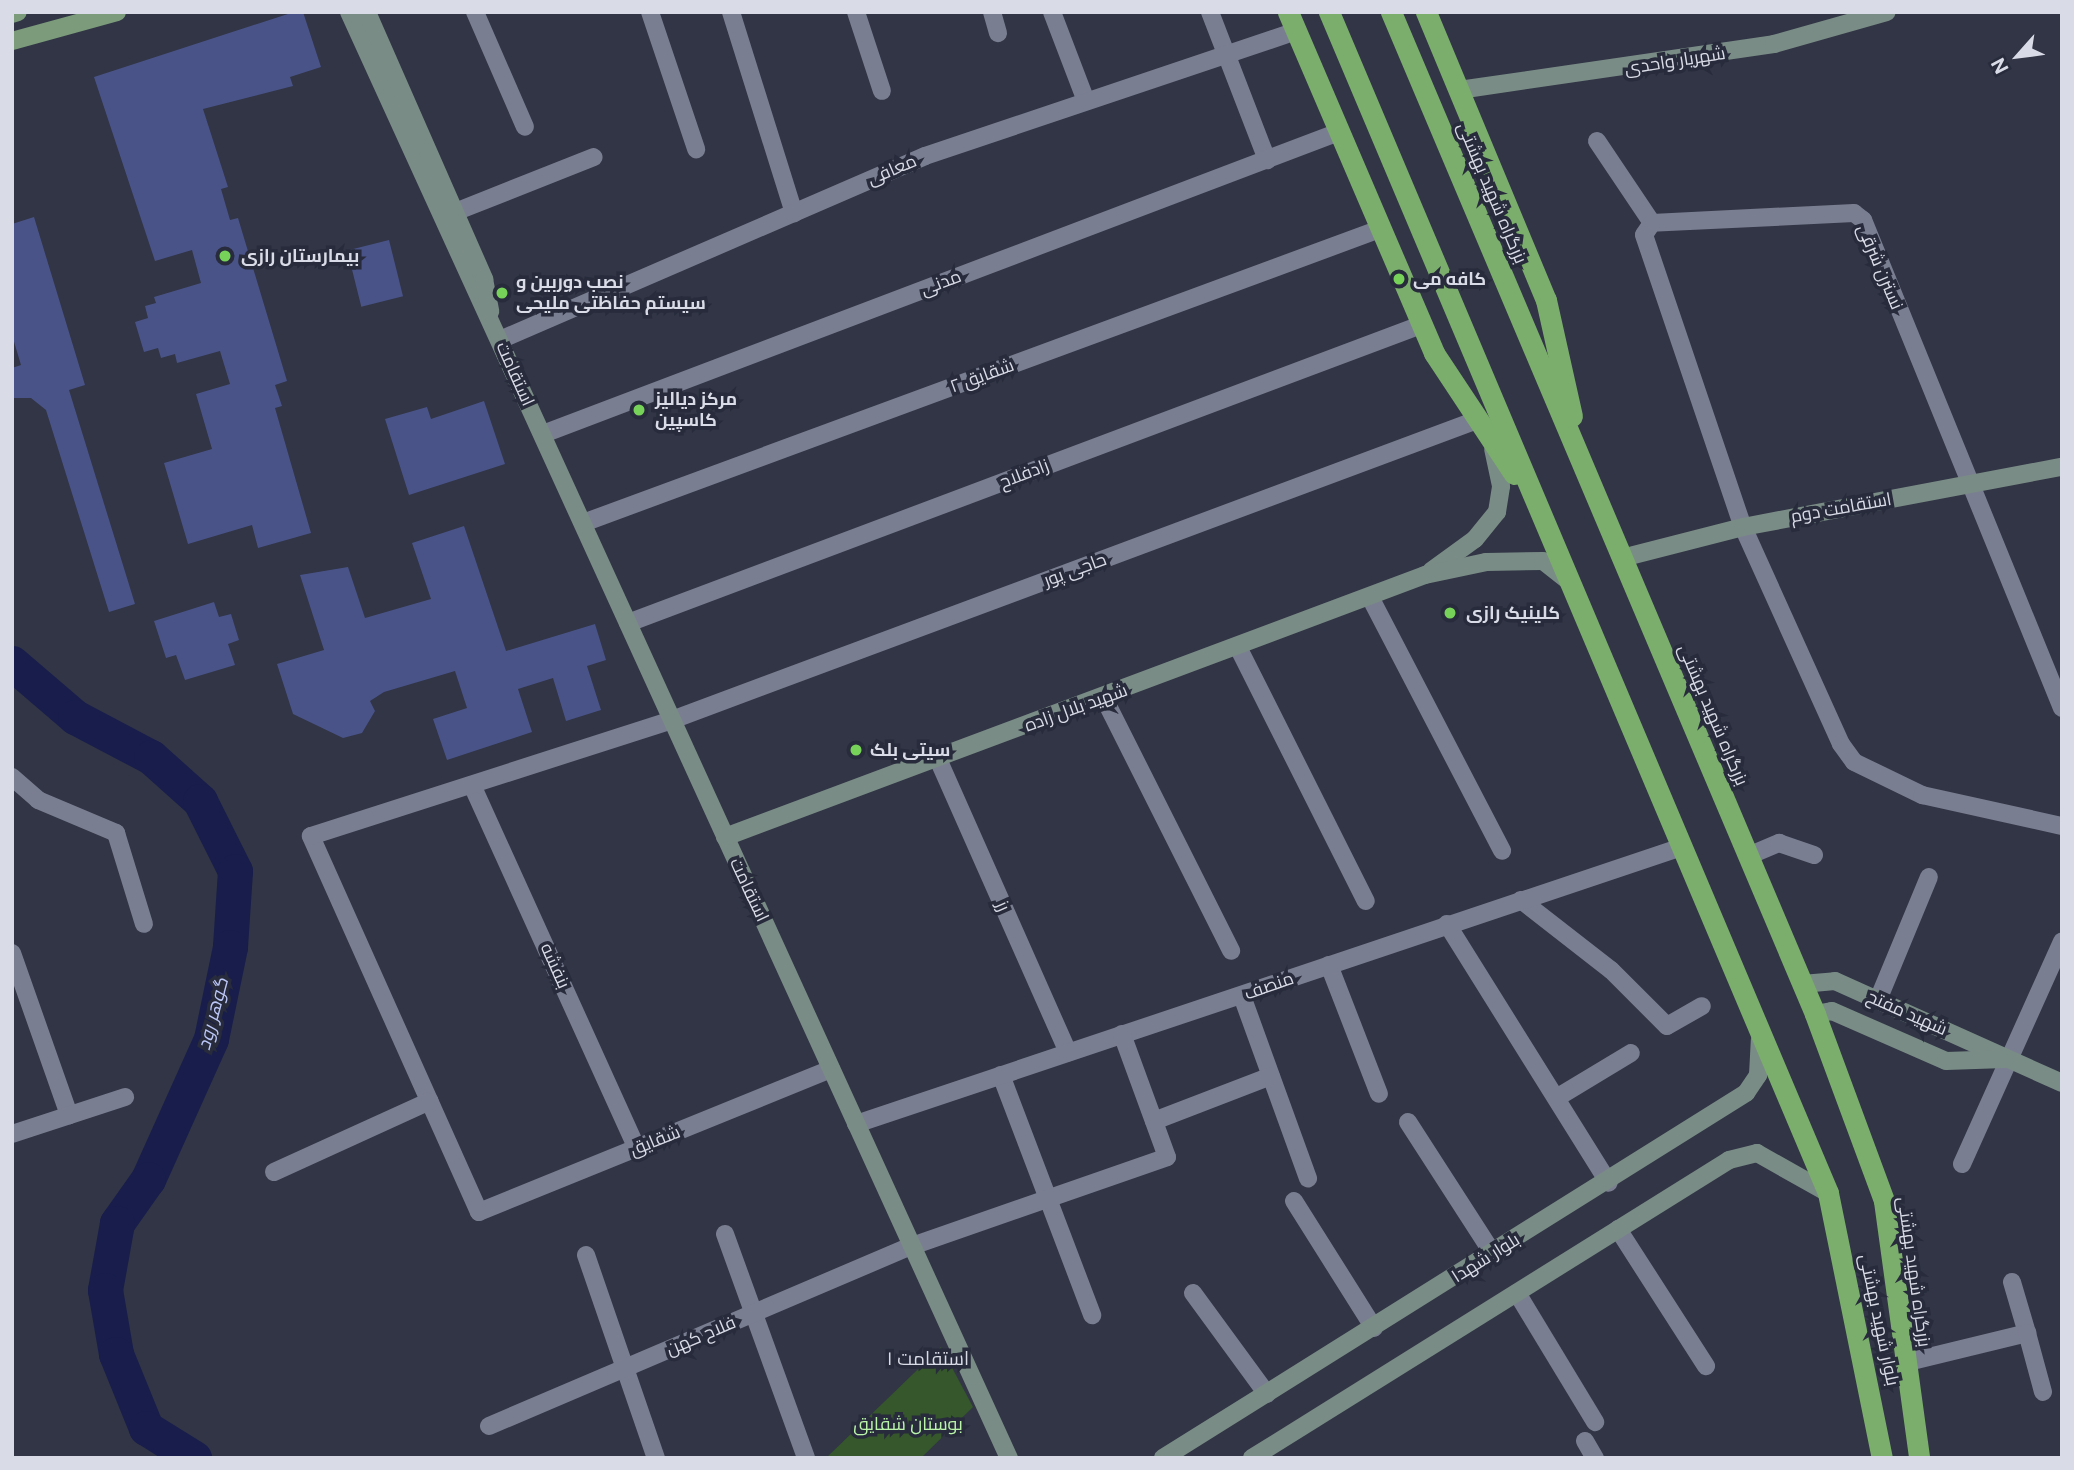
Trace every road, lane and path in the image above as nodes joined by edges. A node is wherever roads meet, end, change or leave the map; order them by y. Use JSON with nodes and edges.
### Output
{"nodes":[{"id":1,"x":18,"y":12,"type":"edge"},
{"id":2,"x":117,"y":12,"type":"edge"},
{"id":3,"x":349,"y":12,"type":"edge"},
{"id":4,"x":367,"y":12,"type":"edge"},
{"id":5,"x":475,"y":12,"type":"edge"},
{"id":6,"x":649,"y":12,"type":"edge"},
{"id":7,"x":731,"y":12,"type":"edge"},
{"id":8,"x":856,"y":12,"type":"edge"},
{"id":9,"x":992,"y":12,"type":"edge"},
{"id":10,"x":1052,"y":12,"type":"edge"},
{"id":11,"x":1210,"y":12,"type":"edge"},
{"id":12,"x":1329,"y":12,"type":"edge"},
{"id":13,"x":1391,"y":12,"type":"edge"},
{"id":14,"x":1426,"y":12,"type":"edge"},
{"id":15,"x":1887,"y":12,"type":"edge"},
{"id":16,"x":12,"y":14,"type":"edge"},
{"id":17,"x":1292,"y":22,"type":"edge"},
{"id":18,"x":998,"y":33,"type":"dead end"},
{"id":19,"x":12,"y":41,"type":"edge"},
{"id":20,"x":1226,"y":54,"type":"junction"},
{"id":21,"x":1458,"y":90,"type":"junction"},
{"id":22,"x":882,"y":91,"type":"dead end"},
{"id":23,"x":1086,"y":102,"type":"junction"},
{"id":24,"x":525,"y":127,"type":"dead end"},
{"id":25,"x":1339,"y":132,"type":"junction"},
{"id":26,"x":1597,"y":141,"type":"dead end"},
{"id":27,"x":696,"y":149,"type":"dead end"},
{"id":28,"x":594,"y":157,"type":"dead end"},
{"id":29,"x":1267,"y":160,"type":"junction"},
{"id":30,"x":455,"y":212,"type":"junction"},
{"id":31,"x":794,"y":213,"type":"junction"},
{"id":32,"x":1381,"y":229,"type":"junction"},
{"id":33,"x":1648,"y":229,"type":"junction"},
{"id":34,"x":492,"y":322,"type":"junction"},
{"id":35,"x":1421,"y":325,"type":"junction"},
{"id":36,"x":500,"y":340,"type":"junction"},
{"id":37,"x":1477,"y":420,"type":"junction"},
{"id":38,"x":543,"y":434,"type":"junction"},
{"id":39,"x":1579,"y":456,"type":"junction"},
{"id":40,"x":2062,"y":467,"type":"edge"},
{"id":41,"x":1968,"y":485,"type":"junction"},
{"id":42,"x":1540,"y":512,"type":"junction"},
{"id":43,"x":583,"y":523,"type":"junction"},
{"id":44,"x":1743,"y":527,"type":"junction"},
{"id":45,"x":1622,"y":558,"type":"junction"},
{"id":46,"x":1425,"y":575,"type":"junction"},
{"id":47,"x":1572,"y":587,"type":"junction"},
{"id":48,"x":1370,"y":597,"type":"junction"},
{"id":49,"x":628,"y":622,"type":"junction"},
{"id":50,"x":1239,"y":649,"type":"junction"},
{"id":51,"x":1104,"y":698,"type":"junction"},
{"id":52,"x":2062,"y":708,"type":"edge"},
{"id":53,"x":672,"y":720,"type":"junction"},
{"id":54,"x":938,"y":759,"type":"junction"},
{"id":55,"x":12,"y":777,"type":"edge"},
{"id":56,"x":472,"y":785,"type":"junction"},
{"id":57,"x":2062,"y":826,"type":"edge"},
{"id":58,"x":725,"y":837,"type":"junction"},
{"id":59,"x":1682,"y":847,"type":"junction"},
{"id":60,"x":1502,"y":851,"type":"dead end"},
{"id":61,"x":1814,"y":855,"type":"dead end"},
{"id":62,"x":1748,"y":856,"type":"junction"},
{"id":63,"x":1929,"y":877,"type":"dead end"},
{"id":64,"x":1521,"y":900,"type":"junction"},
{"id":65,"x":1366,"y":901,"type":"dead end"},
{"id":66,"x":144,"y":924,"type":"dead end"},
{"id":67,"x":1447,"y":924,"type":"junction"},
{"id":68,"x":2062,"y":941,"type":"edge"},
{"id":69,"x":1231,"y":951,"type":"dead end"},
{"id":70,"x":12,"y":953,"type":"edge"},
{"id":71,"x":1329,"y":965,"type":"junction"},
{"id":72,"x":1802,"y":984,"type":"junction"},
{"id":73,"x":1242,"y":996,"type":"junction"},
{"id":74,"x":1878,"y":1000,"type":"junction"},
{"id":75,"x":1702,"y":1006,"type":"dead end"},
{"id":76,"x":1815,"y":1014,"type":"junction"},
{"id":77,"x":1757,"y":1026,"type":"junction"},
{"id":78,"x":1122,"y":1034,"type":"junction"},
{"id":79,"x":1068,"y":1052,"type":"junction"},
{"id":80,"x":1631,"y":1053,"type":"dead end"},
{"id":81,"x":2009,"y":1059,"type":"junction"},
{"id":82,"x":831,"y":1069,"type":"junction"},
{"id":83,"x":1001,"y":1075,"type":"junction"},
{"id":84,"x":1271,"y":1076,"type":"junction"},
{"id":85,"x":2062,"y":1083,"type":"edge"},
{"id":86,"x":1379,"y":1094,"type":"dead end"},
{"id":87,"x":125,"y":1097,"type":"dead end"},
{"id":88,"x":1558,"y":1097,"type":"junction"},
{"id":89,"x":430,"y":1101,"type":"junction"},
{"id":90,"x":69,"y":1115,"type":"junction"},
{"id":91,"x":1154,"y":1121,"type":"junction"},
{"id":92,"x":1408,"y":1122,"type":"dead end"},
{"id":93,"x":856,"y":1124,"type":"junction"},
{"id":94,"x":12,"y":1133,"type":"edge"},
{"id":95,"x":637,"y":1148,"type":"junction"},
{"id":96,"x":1962,"y":1164,"type":"dead end"},
{"id":97,"x":274,"y":1172,"type":"dead end"},
{"id":98,"x":1307,"y":1178,"type":"dead end"},
{"id":99,"x":1609,"y":1182,"type":"junction"},
{"id":100,"x":1828,"y":1193,"type":"junction"},
{"id":101,"x":1047,"y":1199,"type":"junction"},
{"id":102,"x":1294,"y":1201,"type":"dead end"},
{"id":103,"x":1618,"y":1229,"type":"junction"},
{"id":104,"x":725,"y":1234,"type":"dead end"},
{"id":105,"x":912,"y":1246,"type":"junction"},
{"id":106,"x":1493,"y":1254,"type":"junction"},
{"id":107,"x":586,"y":1255,"type":"dead end"},
{"id":108,"x":2012,"y":1282,"type":"dead end"},
{"id":109,"x":1193,"y":1293,"type":"dead end"},
{"id":110,"x":1517,"y":1293,"type":"junction"},
{"id":111,"x":755,"y":1313,"type":"junction"},
{"id":112,"x":1092,"y":1315,"type":"dead end"},
{"id":113,"x":1374,"y":1328,"type":"junction"},
{"id":114,"x":2027,"y":1333,"type":"junction"},
{"id":115,"x":1904,"y":1363,"type":"junction"},
{"id":116,"x":1706,"y":1366,"type":"dead end"},
{"id":117,"x":623,"y":1370,"type":"junction"},
{"id":118,"x":2043,"y":1392,"type":"dead end"},
{"id":119,"x":1267,"y":1394,"type":"junction"},
{"id":120,"x":1595,"y":1422,"type":"dead end"},
{"id":121,"x":489,"y":1426,"type":"dead end"},
{"id":122,"x":1585,"y":1441,"type":"dead end"},
{"id":123,"x":656,"y":1458,"type":"edge"},
{"id":124,"x":806,"y":1458,"type":"edge"},
{"id":125,"x":1009,"y":1458,"type":"edge"},
{"id":126,"x":1163,"y":1458,"type":"edge"},
{"id":127,"x":1252,"y":1458,"type":"edge"},
{"id":128,"x":1595,"y":1458,"type":"edge"},
{"id":129,"x":1882,"y":1458,"type":"edge"},
{"id":130,"x":1919,"y":1458,"type":"edge"}],
"edges":[{"from":1,"to":16,"type":"main road"},
{"from":2,"to":19,"type":"main road"},
{"from":3,"to":34,"type":"main road","name":"استقامت"},
{"from":4,"to":30,"type":"main road","name":"استقامت"},
{"from":5,"to":24,"type":"street"},
{"from":6,"to":27,"type":"street"},
{"from":7,"to":31,"type":"street"},
{"from":8,"to":22,"type":"street"},
{"from":9,"to":18,"type":"street"},
{"from":10,"to":23,"type":"street"},
{"from":11,"to":20,"type":"street"},
{"from":12,"to":42,"type":"highway"},
{"from":13,"to":39,"type":"highway","name":"بزرگراه شهید بهشتی"},
{"from":14,"to":21,"type":"highway"},
{"from":15,"to":21,"type":"main road","name":"شهریار واحدی"},
{"from":17,"to":20,"type":"street","name":"معافی"},
{"from":17,"to":25,"type":"highway"},
{"from":20,"to":23,"type":"street","name":"معافی"},
{"from":20,"to":29,"type":"street"},
{"from":21,"to":39,"type":"highway"},
{"from":23,"to":31,"type":"street","name":"معافی"},
{"from":25,"to":29,"type":"street","name":"مدنی"},
{"from":25,"to":32,"type":"highway"},
{"from":26,"to":33,"type":"street"},
{"from":28,"to":30,"type":"street"},
{"from":29,"to":38,"type":"street","name":"مدنی"},
{"from":30,"to":34,"type":"main road","name":"استقامت"},
{"from":31,"to":36,"type":"street","name":"معافی"},
{"from":32,"to":35,"type":"highway"},
{"from":32,"to":43,"type":"street","name":"شقایق ۲"},
{"from":33,"to":41,"type":"street","name":"نسترن شرقی"},
{"from":33,"to":44,"type":"street"},
{"from":34,"to":36,"type":"main road","name":"استقامت"},
{"from":35,"to":37,"type":"highway"},
{"from":35,"to":49,"type":"street","name":"زادفلاح"},
{"from":36,"to":38,"type":"main road","name":"استقامت"},
{"from":37,"to":42,"type":"highway"},
{"from":37,"to":46,"type":"main road","name":"شهید بلال زاده"},
{"from":37,"to":53,"type":"street","name":"حاجی پور"},
{"from":38,"to":43,"type":"main road","name":"استقامت"},
{"from":39,"to":45,"type":"highway","name":"بزرگراه شهید بهشتی"},
{"from":40,"to":41,"type":"main road","name":"استقامت دوم"},
{"from":41,"to":44,"type":"main road","name":"استقامت دوم"},
{"from":41,"to":52,"type":"street"},
{"from":42,"to":47,"type":"highway"},
{"from":43,"to":49,"type":"main road","name":"استقامت"},
{"from":44,"to":45,"type":"main road","name":"استقامت دوم"},
{"from":44,"to":57,"type":"street"},
{"from":45,"to":62,"type":"highway","name":"بزرگراه شهید بهشتی"},
{"from":46,"to":47,"type":"main road","name":"شهید بلال زاده"},
{"from":46,"to":48,"type":"main road","name":"شهید بلال زاده"},
{"from":47,"to":59,"type":"highway"},
{"from":48,"to":50,"type":"main road","name":"شهید بلال زاده"},
{"from":48,"to":60,"type":"street"},
{"from":49,"to":53,"type":"main road","name":"استقامت"},
{"from":50,"to":51,"type":"main road","name":"شهید بلال زاده"},
{"from":50,"to":65,"type":"street"},
{"from":51,"to":54,"type":"main road","name":"شهید بلال زاده"},
{"from":51,"to":69,"type":"street"},
{"from":53,"to":56,"type":"street"},
{"from":53,"to":58,"type":"main road","name":"استقامت"},
{"from":54,"to":58,"type":"main road","name":"شهید بلال زاده"},
{"from":54,"to":79,"type":"street","name":"رز"},
{"from":55,"to":66,"type":"street"},
{"from":56,"to":89,"type":"street"},
{"from":56,"to":95,"type":"street","name":"بنفشه"},
{"from":58,"to":82,"type":"main road","name":"استقامت"},
{"from":59,"to":64,"type":"street","name":"منصف"},
{"from":59,"to":77,"type":"highway"},
{"from":61,"to":62,"type":"street"},
{"from":62,"to":72,"type":"highway","name":"بزرگراه شهید بهشتی"},
{"from":63,"to":74,"type":"street"},
{"from":64,"to":67,"type":"street","name":"منصف"},
{"from":64,"to":75,"type":"street"},
{"from":67,"to":71,"type":"street","name":"منصف"},
{"from":67,"to":88,"type":"street"},
{"from":68,"to":81,"type":"street"},
{"from":70,"to":90,"type":"street"},
{"from":71,"to":73,"type":"street","name":"منصف"},
{"from":71,"to":86,"type":"street"},
{"from":72,"to":74,"type":"main road","name":"شهید مفتح"},
{"from":72,"to":76,"type":"highway","name":"بزرگراه شهید بهشتی"},
{"from":73,"to":78,"type":"street","name":"منصف"},
{"from":73,"to":84,"type":"street"},
{"from":74,"to":81,"type":"main road","name":"شهید مفتح"},
{"from":76,"to":81,"type":"main road","name":"شهید مفتح"},
{"from":76,"to":115,"type":"highway","name":"بزرگراه شهید بهشتی"},
{"from":77,"to":99,"type":"main road","name":"بلوار شهدا"},
{"from":77,"to":100,"type":"highway"},
{"from":78,"to":79,"type":"street","name":"منصف"},
{"from":78,"to":91,"type":"street"},
{"from":79,"to":83,"type":"street","name":"منصف"},
{"from":80,"to":88,"type":"street"},
{"from":81,"to":85,"type":"main road","name":"شهید مفتح"},
{"from":81,"to":96,"type":"street"},
{"from":82,"to":93,"type":"main road","name":"استقامت"},
{"from":82,"to":95,"type":"street","name":"شقایق"},
{"from":83,"to":93,"type":"street","name":"منصف"},
{"from":83,"to":101,"type":"street"},
{"from":84,"to":91,"type":"street"},
{"from":84,"to":98,"type":"street"},
{"from":87,"to":90,"type":"street"},
{"from":88,"to":99,"type":"street"},
{"from":89,"to":95,"type":"street","name":"شقایق"},
{"from":89,"to":97,"type":"street"},
{"from":90,"to":94,"type":"street"},
{"from":91,"to":101,"type":"street","name":"فلاح کهن"},
{"from":92,"to":106,"type":"street"},
{"from":93,"to":105,"type":"main road","name":"استقامت"},
{"from":99,"to":106,"type":"main road","name":"بلوار شهدا"},
{"from":100,"to":103,"type":"main road"},
{"from":100,"to":129,"type":"highway","name":"بلوار شهید بهشتی"},
{"from":101,"to":105,"type":"street","name":"فلاح کهن"},
{"from":101,"to":112,"type":"street"},
{"from":102,"to":113,"type":"street"},
{"from":103,"to":110,"type":"main road"},
{"from":103,"to":116,"type":"street"},
{"from":104,"to":111,"type":"street"},
{"from":105,"to":111,"type":"street","name":"فلاح کهن"},
{"from":105,"to":125,"type":"main road","name":"استقامت"},
{"from":106,"to":113,"type":"main road","name":"بلوار شهدا"},
{"from":107,"to":117,"type":"street"},
{"from":108,"to":114,"type":"street"},
{"from":109,"to":119,"type":"street"},
{"from":110,"to":120,"type":"street"},
{"from":110,"to":127,"type":"main road"},
{"from":111,"to":117,"type":"street","name":"فلاح کهن"},
{"from":111,"to":124,"type":"street"},
{"from":113,"to":119,"type":"main road","name":"بلوار شهدا"},
{"from":114,"to":115,"type":"street"},
{"from":114,"to":118,"type":"street"},
{"from":115,"to":130,"type":"highway","name":"بزرگراه شهید بهشتی"},
{"from":117,"to":121,"type":"street","name":"فلاح کهن"},
{"from":117,"to":123,"type":"street"},
{"from":119,"to":126,"type":"main road","name":"بلوار شهدا"},
{"from":122,"to":128,"type":"street"}]}
